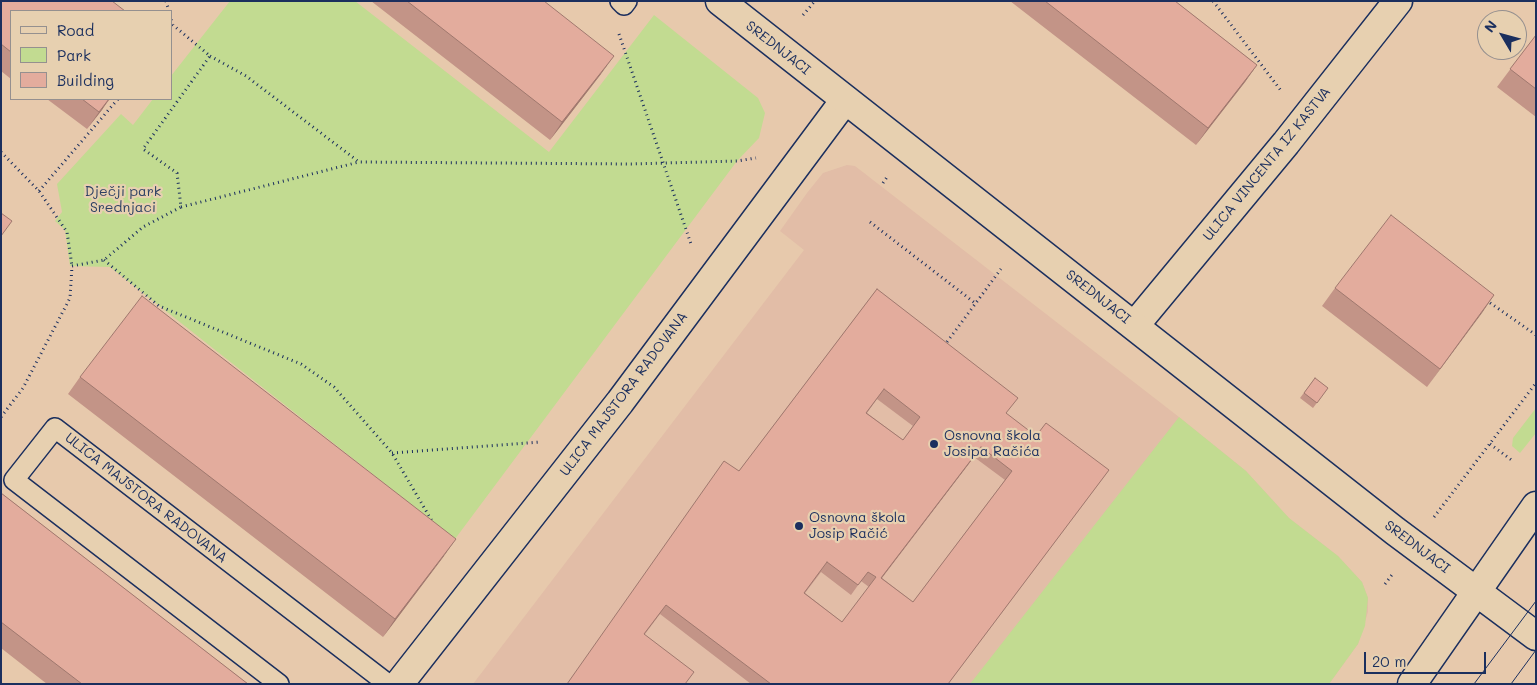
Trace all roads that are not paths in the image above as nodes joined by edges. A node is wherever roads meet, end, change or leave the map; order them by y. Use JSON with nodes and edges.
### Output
{"nodes":[{"id":1,"x":720,"y":1,"type":"edge"},
{"id":2,"x":1398,"y":1,"type":"edge"},
{"id":3,"x":845,"y":100,"type":"junction"},
{"id":4,"x":1135,"y":325,"type":"junction"},
{"id":5,"x":1536,"y":506,"type":"edge"},
{"id":6,"x":1476,"y":592,"type":"junction"},
{"id":7,"x":1536,"y":636,"type":"edge"},
{"id":8,"x":279,"y":684,"type":"edge"},
{"id":9,"x":388,"y":684,"type":"edge"},
{"id":10,"x":399,"y":684,"type":"edge"},
{"id":11,"x":1412,"y":684,"type":"edge"}],
"edges":[{"from":1,"to":3,"type":"street","name":"SREDNJACI"},
{"from":2,"to":4,"type":"street","name":"ULICA VINCENTA IZ KASTVA"},
{"from":3,"to":4,"type":"street","name":"SREDNJACI"},
{"from":3,"to":10,"type":"street","name":"ULICA MAJSTORA RADOVANA"},
{"from":4,"to":6,"type":"street","name":"SREDNJACI"},
{"from":5,"to":6,"type":"street"},
{"from":6,"to":7,"type":"street","name":"SREDNJACI"},
{"from":6,"to":11,"type":"street"},
{"from":8,"to":9,"type":"lane","name":"ULICA MAJSTORA RADOVANA"}]}
